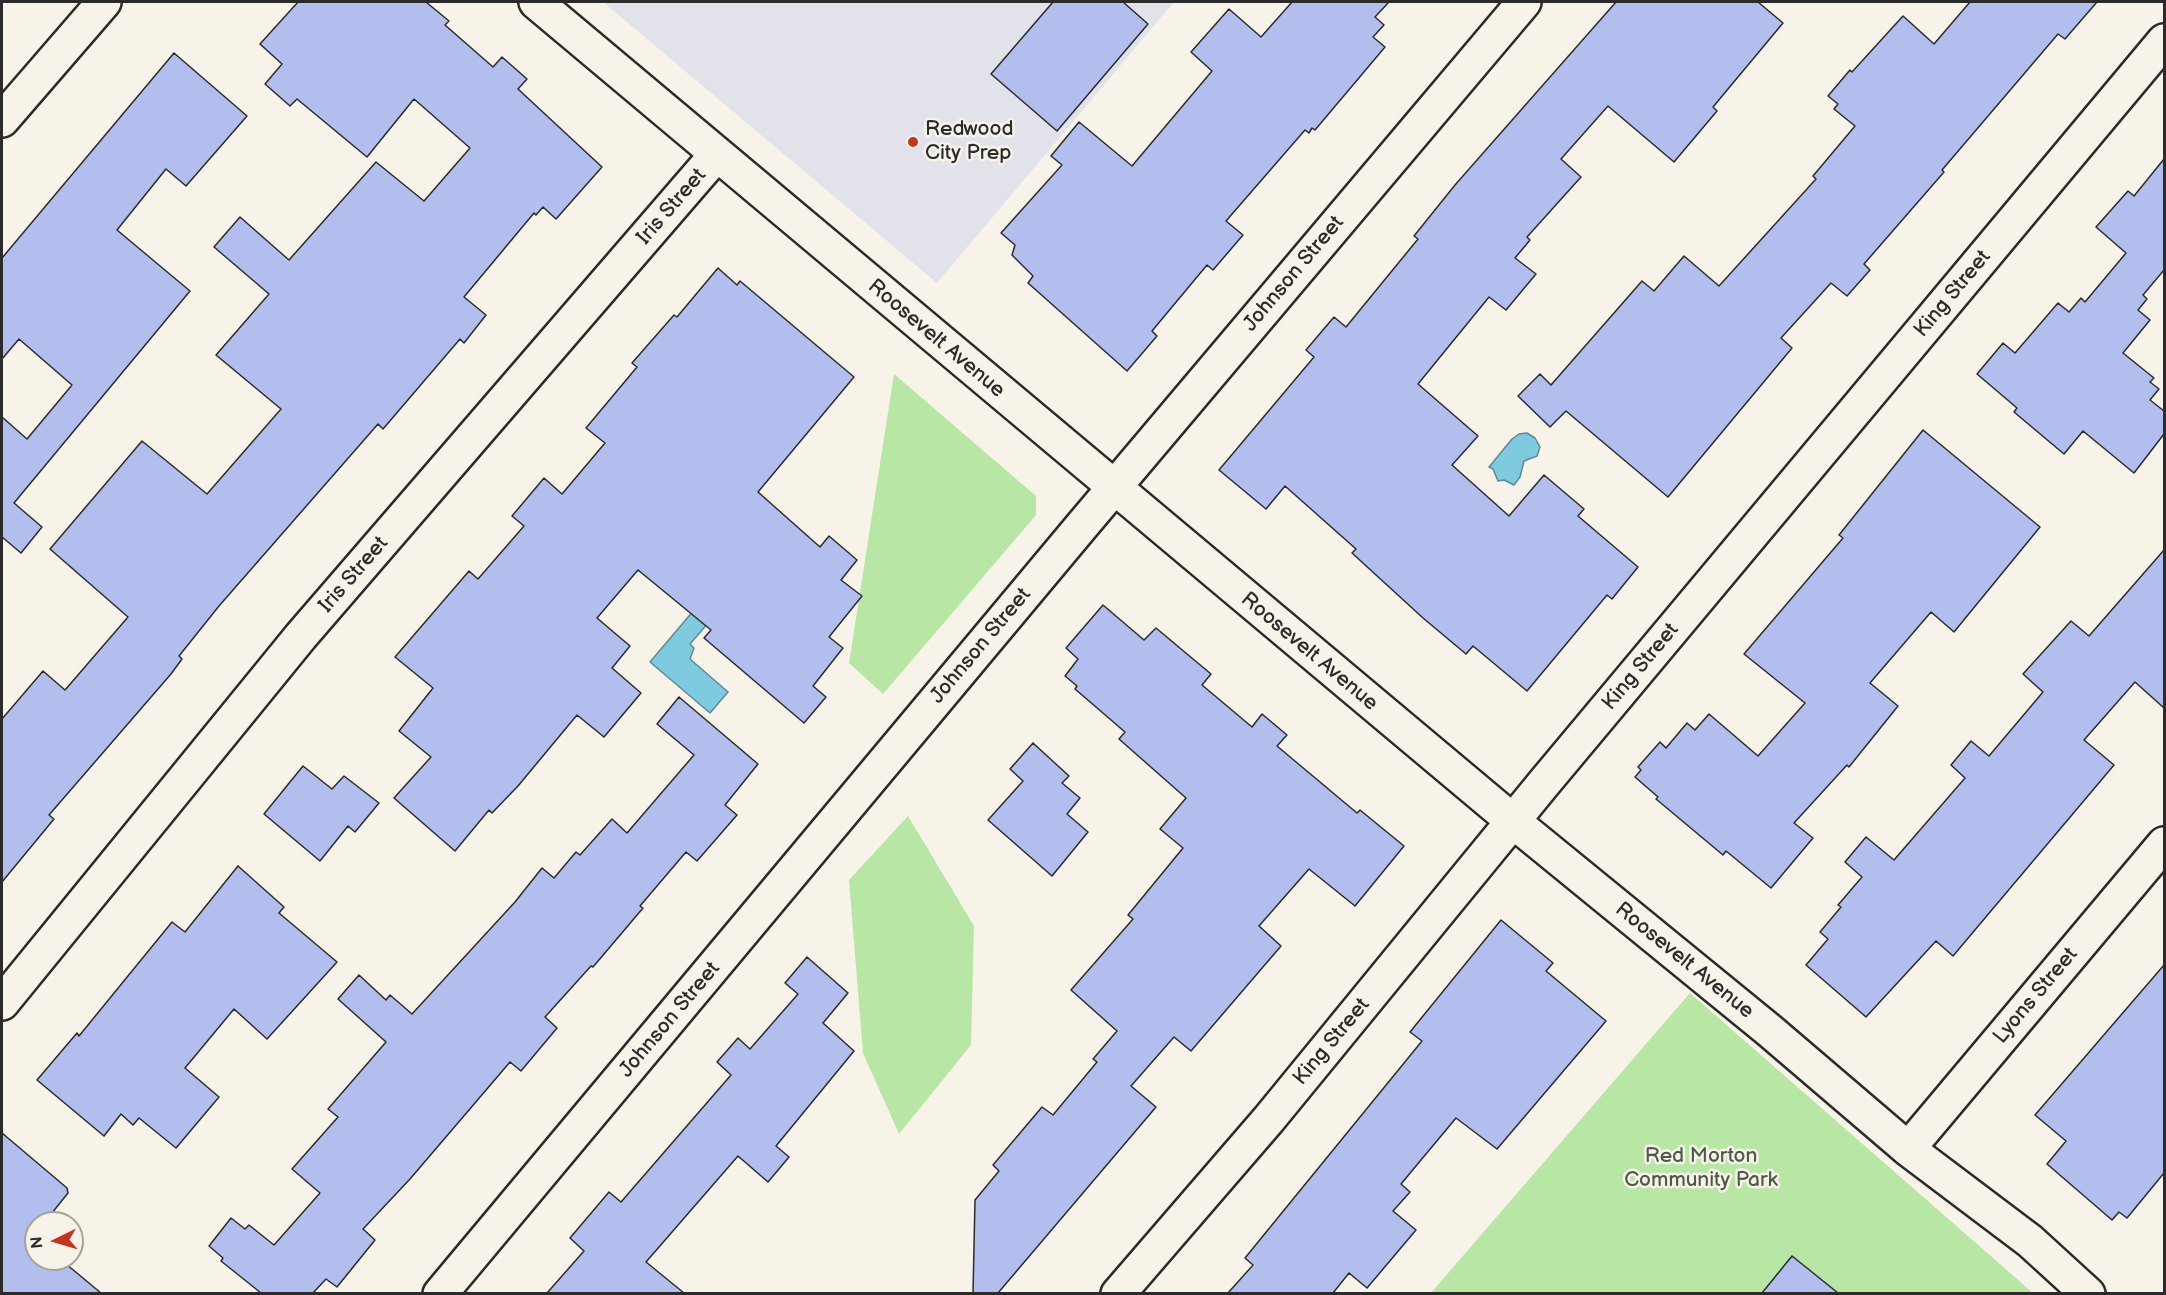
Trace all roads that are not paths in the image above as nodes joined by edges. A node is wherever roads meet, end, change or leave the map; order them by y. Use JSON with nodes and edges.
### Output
{"nodes":[{"id":1,"x":104,"y":2,"type":"edge"},
{"id":2,"x":536,"y":2,"type":"edge"},
{"id":3,"x":1524,"y":2,"type":"edge"},
{"id":4,"x":2164,"y":41,"type":"edge"},
{"id":5,"x":2,"y":120,"type":"edge"},
{"id":6,"x":717,"y":154,"type":"junction"},
{"id":7,"x":1114,"y":489,"type":"junction"},
{"id":8,"x":1514,"y":822,"type":"junction"},
{"id":9,"x":2164,"y":844,"type":"edge"},
{"id":10,"x":2,"y":1003,"type":"edge"},
{"id":11,"x":1908,"y":1149,"type":"junction"},
{"id":12,"x":440,"y":1293,"type":"edge"},
{"id":13,"x":1118,"y":1293,"type":"edge"},
{"id":14,"x":2088,"y":1293,"type":"edge"}],
"edges":[{"from":1,"to":5,"type":"street"},
{"from":2,"to":6,"type":"street","name":"Roosevelt Avenue"},
{"from":3,"to":7,"type":"street","name":"Johnson Street"},
{"from":4,"to":8,"type":"street","name":"King Street"},
{"from":6,"to":7,"type":"street","name":"Roosevelt Avenue"},
{"from":6,"to":10,"type":"street","name":"Iris Street"},
{"from":7,"to":8,"type":"street","name":"Roosevelt Avenue"},
{"from":7,"to":12,"type":"street","name":"Johnson Street"},
{"from":8,"to":11,"type":"street","name":"Roosevelt Avenue"},
{"from":8,"to":13,"type":"street","name":"King Street"},
{"from":9,"to":11,"type":"street","name":"Lyons Street"},
{"from":11,"to":14,"type":"street","name":"Roosevelt Avenue"}]}
